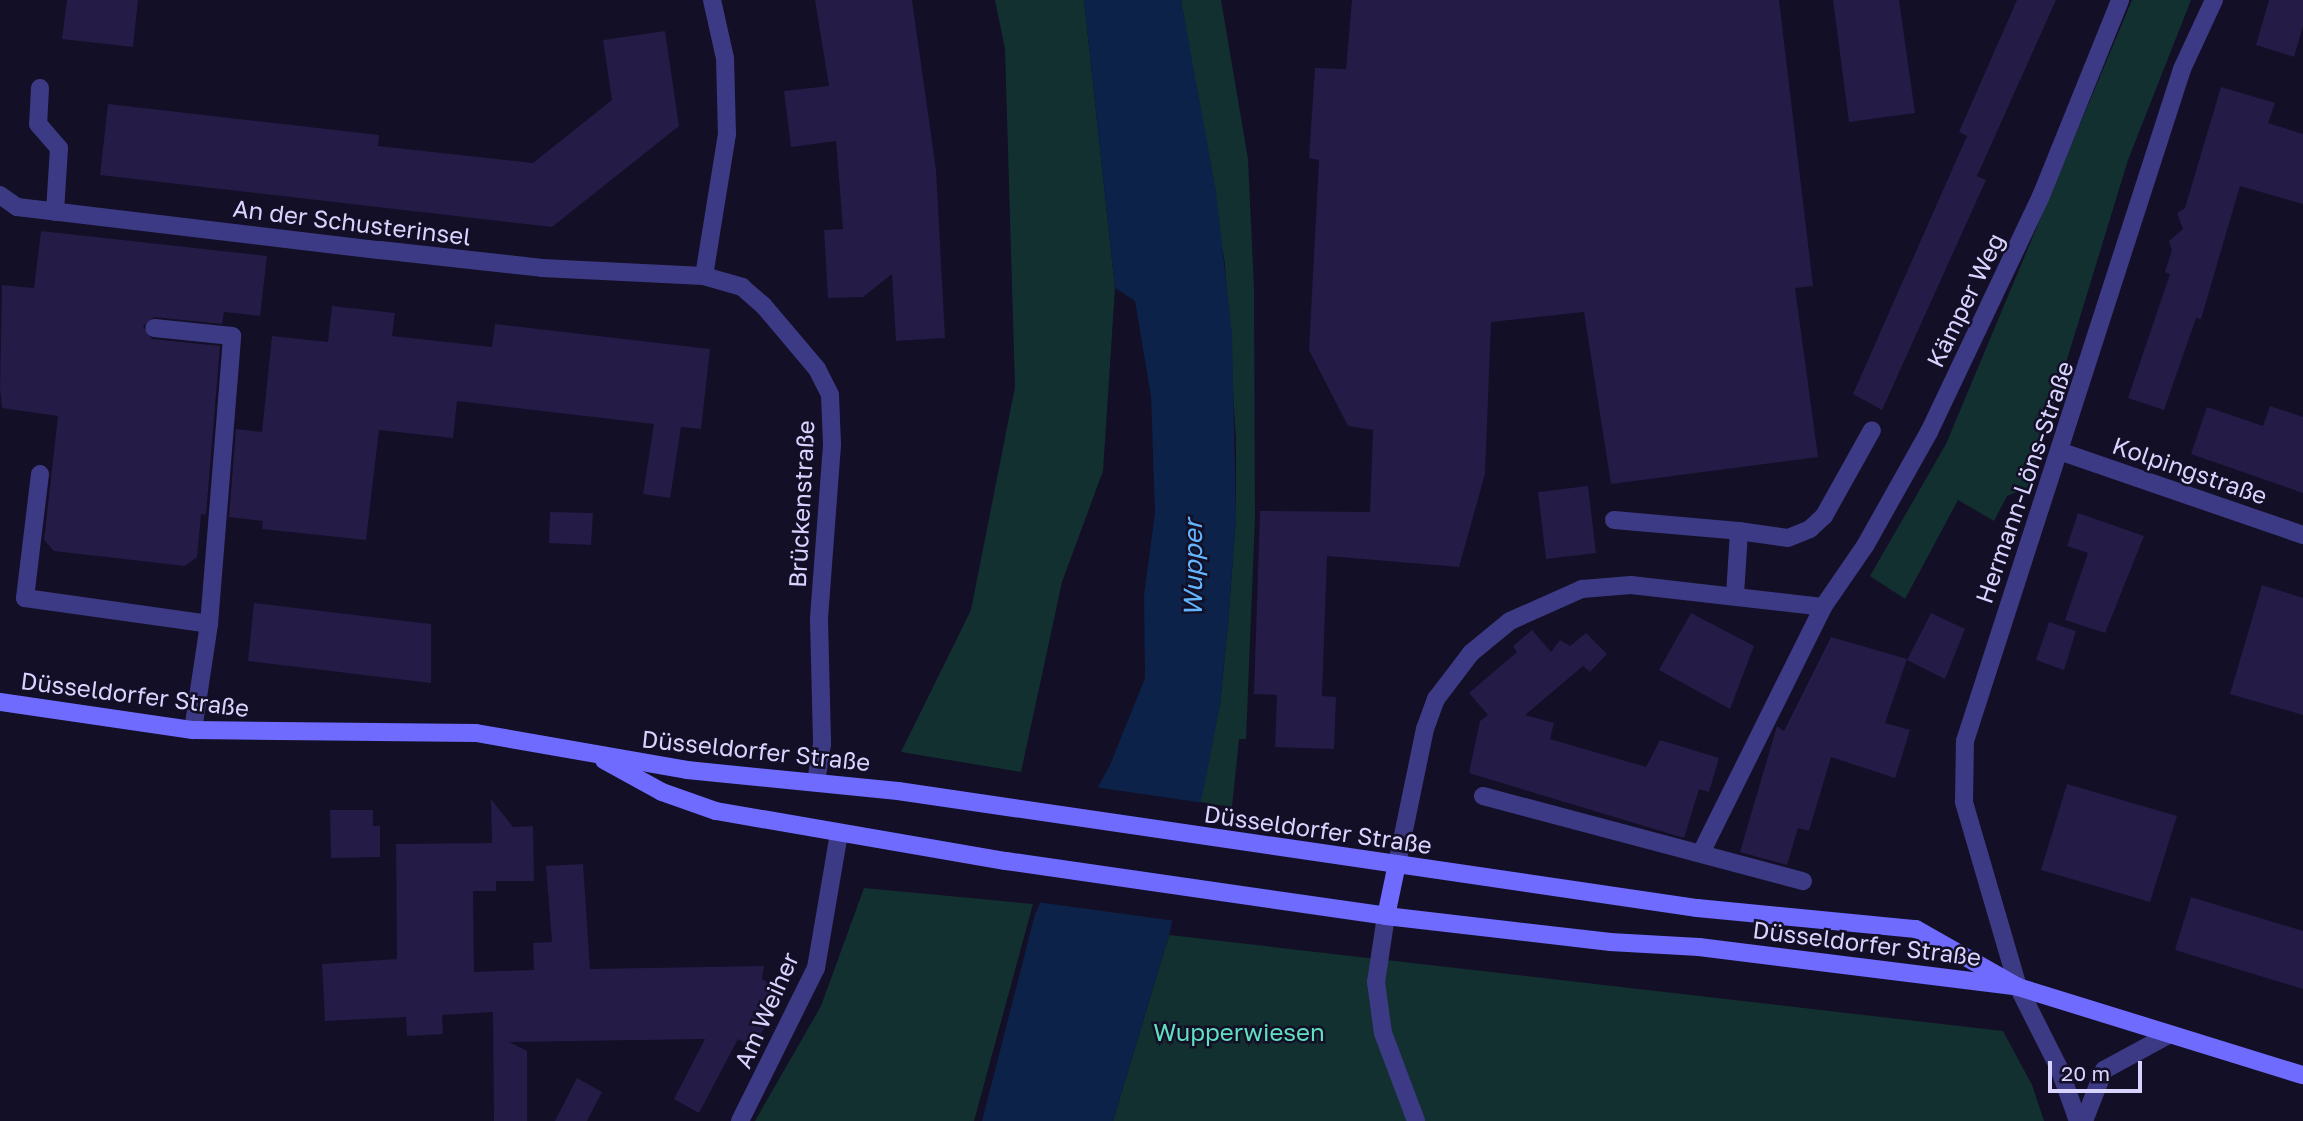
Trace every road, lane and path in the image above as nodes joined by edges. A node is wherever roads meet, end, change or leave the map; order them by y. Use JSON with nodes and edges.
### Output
{"nodes":[{"id":1,"x":712,"y":0,"type":"edge"},
{"id":2,"x":2120,"y":0,"type":"edge"},
{"id":3,"x":2214,"y":0,"type":"edge"},
{"id":4,"x":40,"y":88,"type":"dead end"},
{"id":5,"x":0,"y":195,"type":"edge"},
{"id":6,"x":55,"y":212,"type":"junction"},
{"id":7,"x":704,"y":276,"type":"junction"},
{"id":8,"x":154,"y":328,"type":"dead end"},
{"id":9,"x":1872,"y":430,"type":"dead end"},
{"id":10,"x":2062,"y":452,"type":"junction"},
{"id":11,"x":40,"y":474,"type":"dead end"},
{"id":12,"x":1614,"y":520,"type":"dead end"},
{"id":13,"x":1739,"y":531,"type":"junction"},
{"id":14,"x":2303,"y":535,"type":"edge"},
{"id":15,"x":1735,"y":595,"type":"junction"},
{"id":16,"x":1823,"y":607,"type":"junction"},
{"id":17,"x":209,"y":624,"type":"junction"},
{"id":18,"x":0,"y":702,"type":"edge"},
{"id":19,"x":193,"y":730,"type":"junction"},
{"id":20,"x":598,"y":756,"type":"junction"},
{"id":21,"x":816,"y":780,"type":"junction"},
{"id":22,"x":1483,"y":796,"type":"dead end"},
{"id":23,"x":839,"y":833,"type":"junction"},
{"id":24,"x":1701,"y":853,"type":"junction"},
{"id":25,"x":1397,"y":864,"type":"junction"},
{"id":26,"x":1803,"y":881,"type":"dead end"},
{"id":27,"x":1386,"y":916,"type":"junction"},
{"id":28,"x":2018,"y":987,"type":"junction"},
{"id":29,"x":2170,"y":1034,"type":"junction"},
{"id":30,"x":2303,"y":1075,"type":"edge"},
{"id":31,"x":740,"y":1121,"type":"edge"},
{"id":32,"x":1416,"y":1121,"type":"edge"},
{"id":33,"x":2078,"y":1121,"type":"edge"},
{"id":34,"x":2084,"y":1121,"type":"edge"}],
"edges":[{"from":1,"to":7,"type":"street"},
{"from":2,"to":16,"type":"street","name":"Kämper Weg"},
{"from":3,"to":10,"type":"street","name":"Hermann-Löns-Straße"},
{"from":4,"to":6,"type":"street"},
{"from":5,"to":6,"type":"street","name":"An der Schusterinsel"},
{"from":6,"to":7,"type":"street","name":"An der Schusterinsel"},
{"from":7,"to":21,"type":"street","name":"Brückenstraße"},
{"from":8,"to":17,"type":"street"},
{"from":9,"to":13,"type":"street"},
{"from":10,"to":14,"type":"street","name":"Kolpingstraße"},
{"from":10,"to":28,"type":"street","name":"Hermann-Löns-Straße"},
{"from":11,"to":17,"type":"street"},
{"from":12,"to":13,"type":"street"},
{"from":13,"to":15,"type":"street"},
{"from":15,"to":16,"type":"street"},
{"from":15,"to":25,"type":"street"},
{"from":16,"to":24,"type":"street","name":"Kämper Weg"},
{"from":17,"to":19,"type":"street"},
{"from":18,"to":19,"type":"main road","name":"Düsseldorfer Straße"},
{"from":19,"to":20,"type":"main road","name":"Düsseldorfer Straße"},
{"from":20,"to":21,"type":"main road","name":"Düsseldorfer Straße"},
{"from":20,"to":23,"type":"main road","name":"Düsseldorfer Straße"},
{"from":21,"to":25,"type":"main road","name":"Düsseldorfer Straße"},
{"from":22,"to":24,"type":"street"},
{"from":23,"to":27,"type":"main road","name":"Düsseldorfer Straße"},
{"from":23,"to":31,"type":"street","name":"Am Weiher"},
{"from":24,"to":26,"type":"street"},
{"from":25,"to":27,"type":"main road"},
{"from":25,"to":28,"type":"main road","name":"Düsseldorfer Straße"},
{"from":27,"to":28,"type":"main road","name":"Düsseldorfer Straße"},
{"from":27,"to":32,"type":"street"},
{"from":28,"to":29,"type":"main road","name":"Düsseldorfer Straße"},
{"from":28,"to":33,"type":"street","name":"Hermann-Löns-Straße"},
{"from":29,"to":30,"type":"main road","name":"Düsseldorfer Straße"},
{"from":29,"to":34,"type":"street"}]}
